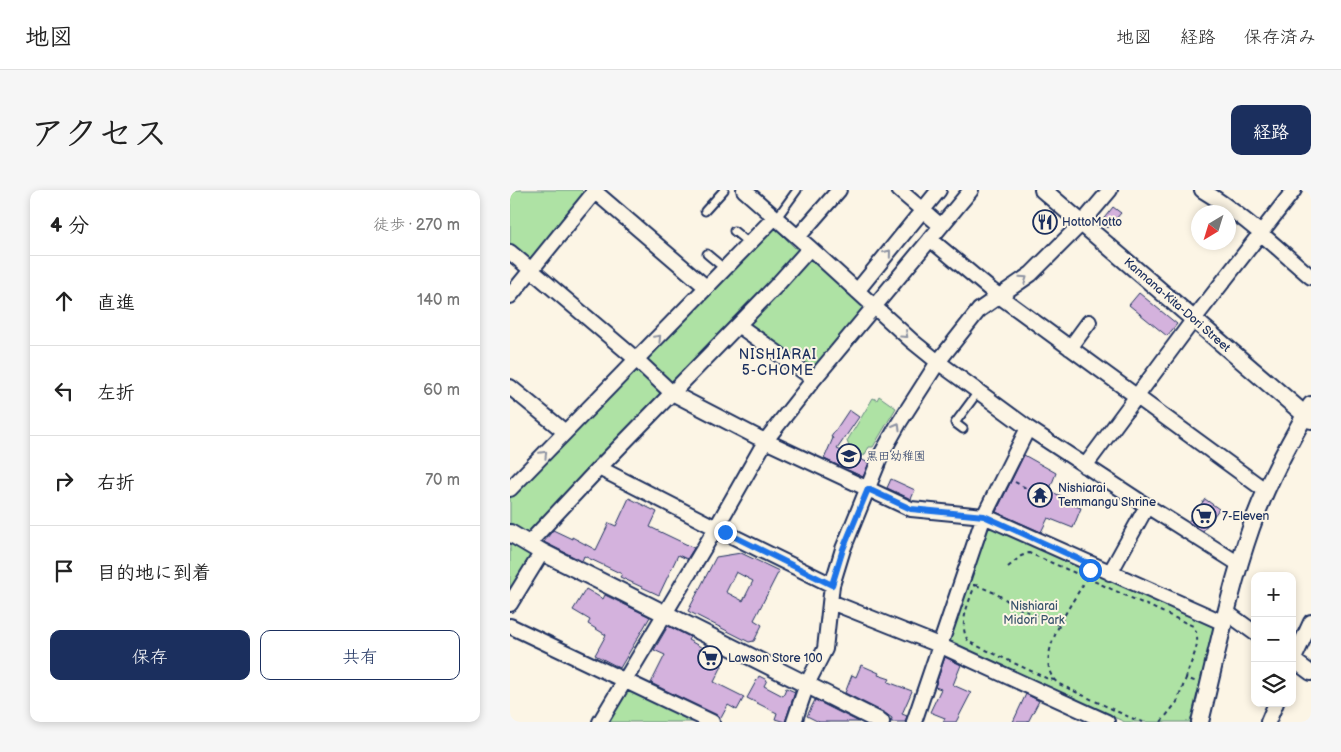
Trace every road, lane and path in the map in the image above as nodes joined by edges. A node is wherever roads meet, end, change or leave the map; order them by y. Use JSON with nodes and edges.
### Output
{"nodes":[{"id":1,"x":724,"y":190,"type":"edge"},
{"id":2,"x":744,"y":190,"type":"edge"},
{"id":3,"x":797,"y":190,"type":"edge"},
{"id":4,"x":839,"y":190,"type":"edge"},
{"id":5,"x":900,"y":190,"type":"edge"},
{"id":6,"x":939,"y":190,"type":"edge"},
{"id":7,"x":970,"y":190,"type":"edge"},
{"id":8,"x":1044,"y":190,"type":"edge"},
{"id":9,"x":1110,"y":190,"type":"edge"},
{"id":10,"x":1203,"y":190,"type":"edge"},
{"id":11,"x":1294,"y":190,"type":"edge"},
{"id":12,"x":594,"y":191,"type":"edge"},
{"id":13,"x":923,"y":210,"type":"junction"},
{"id":14,"x":705,"y":211,"type":"dead end"},
{"id":15,"x":775,"y":219,"type":"junction"},
{"id":16,"x":1082,"y":223,"type":"junction"},
{"id":17,"x":940,"y":226,"type":"junction"},
{"id":18,"x":734,"y":231,"type":"dead end"},
{"id":19,"x":1260,"y":233,"type":"junction"},
{"id":20,"x":798,"y":237,"type":"junction"},
{"id":21,"x":930,"y":239,"type":"junction"},
{"id":22,"x":750,"y":244,"type":"junction"},
{"id":23,"x":810,"y":248,"type":"junction"},
{"id":24,"x":510,"y":252,"type":"edge"},
{"id":25,"x":707,"y":254,"type":"dead end"},
{"id":26,"x":725,"y":269,"type":"junction"},
{"id":27,"x":531,"y":270,"type":"junction"},
{"id":28,"x":1311,"y":277,"type":"edge"},
{"id":29,"x":706,"y":287,"type":"junction"},
{"id":30,"x":857,"y":291,"type":"junction"},
{"id":31,"x":510,"y":296,"type":"edge"},
{"id":32,"x":1000,"y":296,"type":"junction"},
{"id":33,"x":874,"y":307,"type":"junction"},
{"id":34,"x":1194,"y":319,"type":"junction"},
{"id":35,"x":1089,"y":322,"type":"dead end"},
{"id":36,"x":738,"y":325,"type":"junction"},
{"id":37,"x":1070,"y":348,"type":"junction"},
{"id":38,"x":637,"y":360,"type":"junction"},
{"id":39,"x":938,"y":362,"type":"junction"},
{"id":40,"x":814,"y":379,"type":"junction"},
{"id":41,"x":510,"y":387,"type":"edge"},
{"id":42,"x":978,"y":392,"type":"junction"},
{"id":43,"x":672,"y":394,"type":"junction"},
{"id":44,"x":1136,"y":396,"type":"junction"},
{"id":45,"x":1309,"y":413,"type":"edge"},
{"id":46,"x":1028,"y":428,"type":"junction"},
{"id":47,"x":963,"y":429,"type":"dead end"},
{"id":48,"x":565,"y":432,"type":"junction"},
{"id":49,"x":766,"y":440,"type":"junction"},
{"id":50,"x":1085,"y":466,"type":"junction"},
{"id":51,"x":599,"y":468,"type":"junction"},
{"id":52,"x":1004,"y":476,"type":"junction"},
{"id":53,"x":510,"y":489,"type":"edge"},
{"id":54,"x":868,"y":489,"type":"junction"},
{"id":55,"x":1033,"y":492,"type":"dead end"},
{"id":56,"x":1266,"y":492,"type":"junction"},
{"id":57,"x":1147,"y":506,"type":"junction"},
{"id":58,"x":984,"y":516,"type":"junction"},
{"id":59,"x":716,"y":528,"type":"junction"},
{"id":60,"x":510,"y":533,"type":"edge"},
{"id":61,"x":535,"y":548,"type":"junction"},
{"id":62,"x":1240,"y":564,"type":"junction"},
{"id":63,"x":1008,"y":567,"type":"dead end"},
{"id":64,"x":1110,"y":573,"type":"junction"},
{"id":65,"x":1087,"y":578,"type":"junction"},
{"id":66,"x":968,"y":583,"type":"junction"},
{"id":67,"x":832,"y":585,"type":"junction"},
{"id":68,"x":831,"y":602,"type":"junction"},
{"id":69,"x":510,"y":604,"type":"edge"},
{"id":70,"x":665,"y":614,"type":"junction"},
{"id":71,"x":1225,"y":617,"type":"junction"},
{"id":72,"x":1311,"y":622,"type":"edge"},
{"id":73,"x":1059,"y":625,"type":"junction"},
{"id":74,"x":510,"y":626,"type":"edge"},
{"id":75,"x":1251,"y":631,"type":"edge"},
{"id":76,"x":939,"y":645,"type":"junction"},
{"id":77,"x":1296,"y":654,"type":"edge"},
{"id":78,"x":1294,"y":662,"type":"edge"},
{"id":79,"x":1311,"y":673,"type":"edge"},
{"id":80,"x":1186,"y":678,"type":"junction"},
{"id":81,"x":1054,"y":680,"type":"junction"},
{"id":82,"x":625,"y":681,"type":"junction"},
{"id":83,"x":807,"y":684,"type":"junction"},
{"id":84,"x":1201,"y":684,"type":"dead end"},
{"id":85,"x":1274,"y":707,"type":"edge"},
{"id":86,"x":1085,"y":718,"type":"edge"},
{"id":87,"x":1164,"y":719,"type":"junction"},
{"id":88,"x":600,"y":722,"type":"edge"},
{"id":89,"x":712,"y":722,"type":"edge"},
{"id":90,"x":794,"y":722,"type":"edge"},
{"id":91,"x":881,"y":722,"type":"edge"},
{"id":92,"x":914,"y":722,"type":"edge"},
{"id":93,"x":1107,"y":722,"type":"edge"},
{"id":94,"x":1143,"y":722,"type":"edge"},
{"id":95,"x":1161,"y":722,"type":"edge"},
{"id":96,"x":1167,"y":722,"type":"edge"},
{"id":97,"x":1200,"y":722,"type":"edge"},
{"id":98,"x":1268,"y":722,"type":"edge"}],
"edges":[{"from":1,"to":14,"type":"lane"},
{"from":2,"to":15,"type":"street"},
{"from":3,"to":15,"type":"lane"},
{"from":4,"to":20,"type":"street"},
{"from":5,"to":13,"type":"street"},
{"from":6,"to":13,"type":"street"},
{"from":7,"to":17,"type":"street"},
{"from":8,"to":16,"type":"street","name":"Kannana-Kita-Dori Street"},
{"from":9,"to":16,"type":"street"},
{"from":10,"to":19,"type":"street"},
{"from":11,"to":19,"type":"street"},
{"from":12,"to":27,"type":"street"},
{"from":12,"to":29,"type":"street"},
{"from":13,"to":17,"type":"street"},
{"from":30,"to":13,"type":"street","one_way":true},
{"from":15,"to":20,"type":"street"},
{"from":15,"to":22,"type":"street"},
{"from":32,"to":16,"type":"street","one_way":true},
{"from":16,"to":34,"type":"street","name":"Kannana-Kita-Dori Street"},
{"from":17,"to":21,"type":"street"},
{"from":18,"to":22,"type":"lane"},
{"from":19,"to":28,"type":"street"},
{"from":19,"to":34,"type":"street"},
{"from":20,"to":23,"type":"street"},
{"from":21,"to":32,"type":"street"},
{"from":21,"to":33,"type":"street"},
{"from":22,"to":26,"type":"street"},
{"from":23,"to":30,"type":"street"},
{"from":23,"to":36,"type":"street"},
{"from":24,"to":27,"type":"street"},
{"from":25,"to":26,"type":"lane"},
{"from":26,"to":29,"type":"street"},
{"from":27,"to":31,"type":"street"},
{"from":27,"to":38,"type":"street"},
{"from":38,"to":29,"type":"street","one_way":true},
{"from":30,"to":33,"type":"street"},
{"from":32,"to":37,"type":"street"},
{"from":32,"to":39,"type":"street"},
{"from":33,"to":39,"type":"street","one_way":true},
{"from":33,"to":40,"type":"street"},
{"from":34,"to":44,"type":"street"},
{"from":34,"to":45,"type":"street","name":"Kannana-Kita-Dori Street"},
{"from":35,"to":37,"type":"street"},
{"from":36,"to":40,"type":"street"},
{"from":36,"to":43,"type":"street"},
{"from":37,"to":44,"type":"street"},
{"from":38,"to":43,"type":"street"},
{"from":38,"to":48,"type":"street"},
{"from":39,"to":42,"type":"street"},
{"from":54,"to":39,"type":"street","one_way":true},
{"from":40,"to":49,"type":"street"},
{"from":41,"to":48,"type":"street"},
{"from":42,"to":46,"type":"street"},
{"from":42,"to":47,"type":"lane"},
{"from":43,"to":49,"type":"street"},
{"from":43,"to":51,"type":"street"},
{"from":44,"to":50,"type":"street"},
{"from":44,"to":56,"type":"street"},
{"from":45,"to":56,"type":"street"},
{"from":46,"to":50,"type":"street"},
{"from":46,"to":52,"type":"street"},
{"from":53,"to":48,"type":"street","one_way":true},
{"from":49,"to":54,"type":"street"},
{"from":49,"to":59,"type":"street"},
{"from":50,"to":57,"type":"street"},
{"from":51,"to":59,"type":"street"},
{"from":51,"to":61,"type":"street"},
{"from":52,"to":55,"type":"path"},
{"from":52,"to":58,"type":"street"},
{"from":54,"to":58,"type":"street"},
{"from":54,"to":67,"type":"street"},
{"from":56,"to":62,"type":"street"},
{"from":57,"to":62,"type":"street"},
{"from":57,"to":64,"type":"street"},
{"from":58,"to":64,"type":"street"},
{"from":58,"to":66,"type":"street"},
{"from":59,"to":67,"type":"street"},
{"from":59,"to":70,"type":"street"},
{"from":60,"to":61,"type":"street"},
{"from":61,"to":69,"type":"street"},
{"from":61,"to":70,"type":"street"},
{"from":62,"to":71,"type":"street"},
{"from":63,"to":65,"type":"path"},
{"from":64,"to":71,"type":"street"},
{"from":65,"to":73,"type":"path"},
{"from":65,"to":80,"type":"path"},
{"from":66,"to":73,"type":"path"},
{"from":66,"to":76,"type":"street"},
{"from":66,"to":81,"type":"path"},
{"from":67,"to":68,"type":"street"},
{"from":68,"to":76,"type":"street"},
{"from":68,"to":83,"type":"street"},
{"from":70,"to":82,"type":"street"},
{"from":70,"to":83,"type":"street"},
{"from":71,"to":75,"type":"street"},
{"from":71,"to":97,"type":"street"},
{"from":72,"to":77,"type":"street"},
{"from":73,"to":81,"type":"path"},
{"from":74,"to":82,"type":"street"},
{"from":76,"to":86,"type":"street"},
{"from":76,"to":92,"type":"street"},
{"from":78,"to":79,"type":"street"},
{"from":80,"to":84,"type":"path"},
{"from":80,"to":87,"type":"path"},
{"from":81,"to":94,"type":"path"},
{"from":82,"to":88,"type":"street"},
{"from":82,"to":89,"type":"street"},
{"from":83,"to":90,"type":"street"},
{"from":83,"to":91,"type":"street"},
{"from":85,"to":98,"type":"street"},
{"from":86,"to":93,"type":"street"},
{"from":87,"to":95,"type":"path"},
{"from":87,"to":96,"type":"path"}]}
